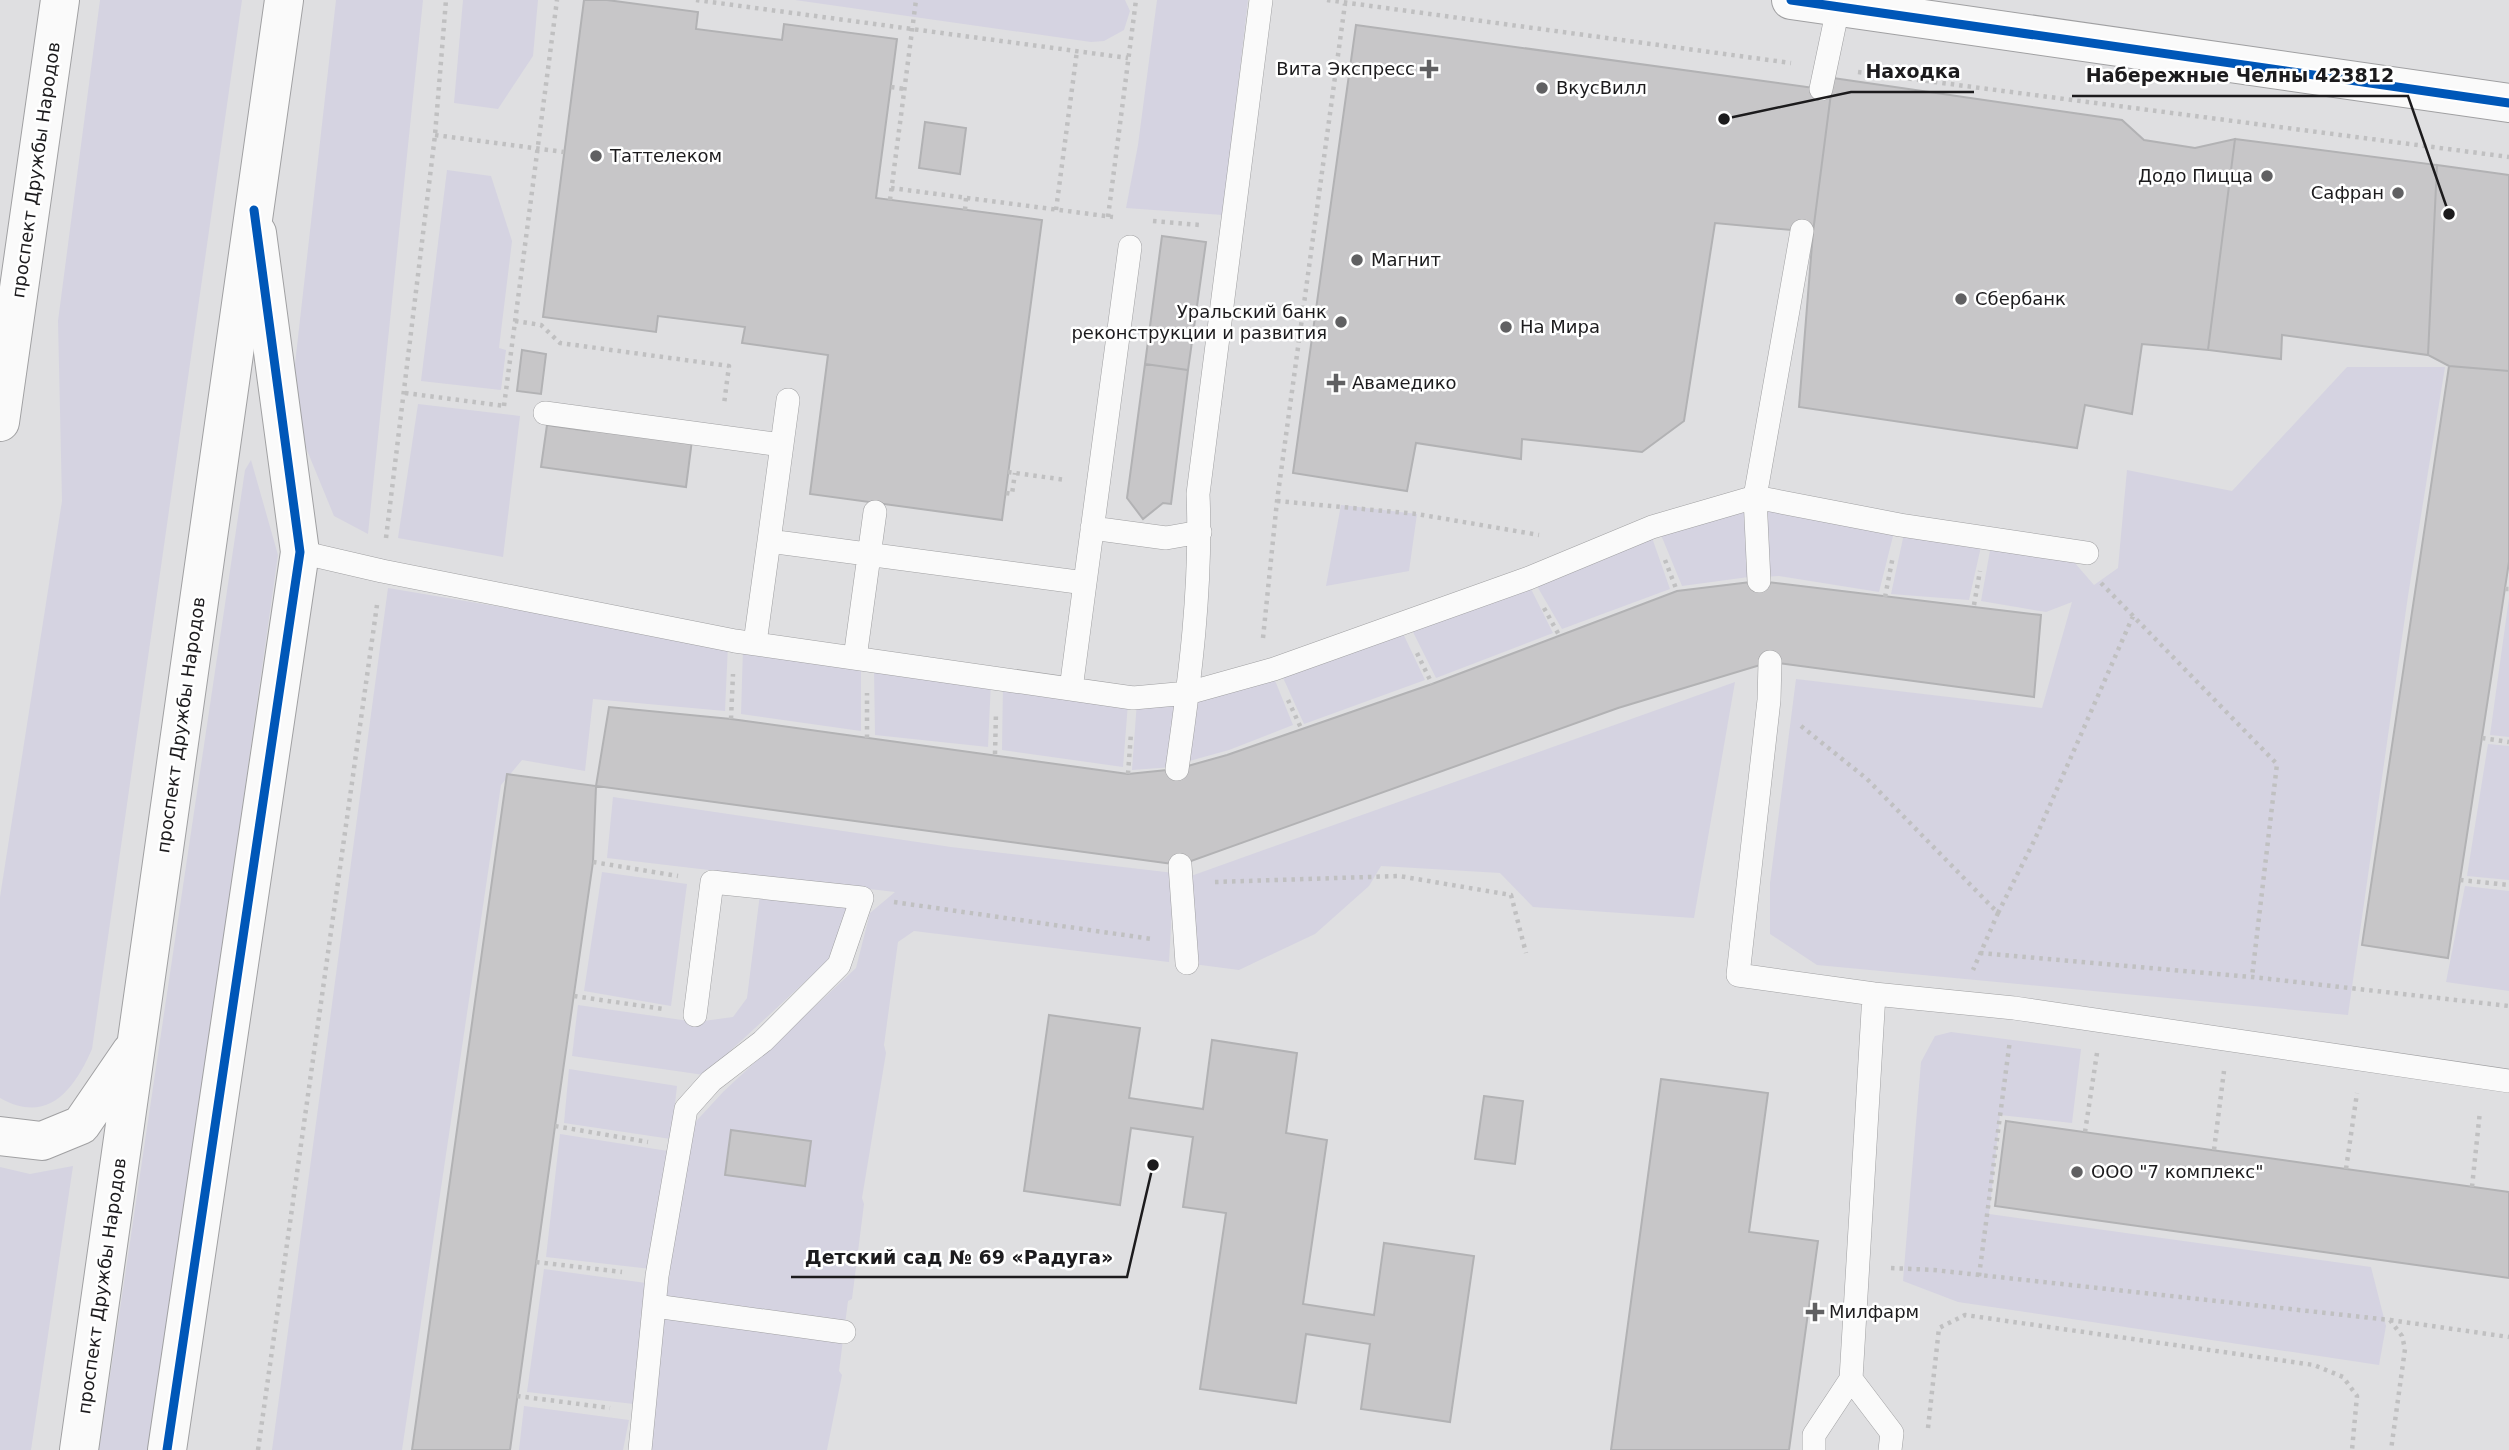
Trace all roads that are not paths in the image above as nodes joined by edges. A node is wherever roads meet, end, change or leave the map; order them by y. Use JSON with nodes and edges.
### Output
{"nodes":[{"id":1,"x":60,"y":0,"type":"edge"},
{"id":2,"x":284,"y":0,"type":"edge"},
{"id":3,"x":1261,"y":0,"type":"edge"},
{"id":4,"x":1791,"y":0,"type":"edge"},
{"id":5,"x":1838,"y":8,"type":"junction"},
{"id":6,"x":1823,"y":78,"type":"road end"},
{"id":7,"x":2509,"y":103,"type":"edge"},
{"id":8,"x":254,"y":210,"type":"junction"},
{"id":9,"x":1802,"y":231,"type":"dead end"},
{"id":10,"x":1129,"y":247,"type":"dead end"},
{"id":11,"x":788,"y":400,"type":"dead end"},
{"id":12,"x":545,"y":413,"type":"dead end"},
{"id":13,"x":0,"y":422,"type":"edge"},
{"id":14,"x":782,"y":444,"type":"junction"},
{"id":15,"x":1755,"y":497,"type":"junction"},
{"id":16,"x":875,"y":512,"type":"dead end"},
{"id":17,"x":1092,"y":528,"type":"junction"},
{"id":18,"x":1200,"y":532,"type":"junction"},
{"id":19,"x":768,"y":541,"type":"junction"},
{"id":20,"x":2078,"y":551,"type":"road end"},
{"id":21,"x":300,"y":552,"type":"junction"},
{"id":22,"x":869,"y":555,"type":"junction"},
{"id":23,"x":1759,"y":581,"type":"dead end"},
{"id":24,"x":1085,"y":583,"type":"junction"},
{"id":25,"x":745,"y":642,"type":"junction"},
{"id":26,"x":861,"y":659,"type":"junction"},
{"id":27,"x":1770,"y":662,"type":"dead end"},
{"id":28,"x":1071,"y":689,"type":"junction"},
{"id":29,"x":1188,"y":693,"type":"junction"},
{"id":30,"x":1177,"y":769,"type":"dead end"},
{"id":31,"x":1181,"y":875,"type":"road end"},
{"id":32,"x":1186,"y":954,"type":"road end"},
{"id":33,"x":1874,"y":994,"type":"junction"},
{"id":34,"x":695,"y":1014,"type":"road end"},
{"id":35,"x":136,"y":1045,"type":"junction"},
{"id":36,"x":2509,"y":1081,"type":"edge"},
{"id":37,"x":0,"y":1136,"type":"edge"},
{"id":38,"x":655,"y":1306,"type":"junction"},
{"id":39,"x":844,"y":1332,"type":"dead end"},
{"id":40,"x":1851,"y":1379,"type":"junction"},
{"id":41,"x":79,"y":1450,"type":"edge"},
{"id":42,"x":167,"y":1450,"type":"edge"},
{"id":43,"x":640,"y":1450,"type":"edge"},
{"id":44,"x":1814,"y":1450,"type":"edge"},
{"id":45,"x":1890,"y":1450,"type":"edge"}],
"edges":[{"from":1,"to":13,"type":"main road","name":"проспект Дружбы Народов"},
{"from":2,"to":8,"type":"main road","name":"проспект Дружбы Народов"},
{"from":3,"to":18,"type":"lane"},
{"from":4,"to":5,"type":"main road"},
{"from":5,"to":6,"type":"lane"},
{"from":5,"to":7,"type":"main road"},
{"from":8,"to":21,"type":"main road"},
{"from":8,"to":35,"type":"main road","name":"проспект Дружбы Народов"},
{"from":9,"to":15,"type":"lane"},
{"from":10,"to":17,"type":"lane"},
{"from":11,"to":14,"type":"lane"},
{"from":12,"to":14,"type":"lane"},
{"from":14,"to":19,"type":"lane"},
{"from":15,"to":20,"type":"lane"},
{"from":15,"to":23,"type":"lane"},
{"from":15,"to":29,"type":"lane"},
{"from":16,"to":22,"type":"lane"},
{"from":17,"to":18,"type":"lane"},
{"from":17,"to":24,"type":"lane"},
{"from":18,"to":29,"type":"lane"},
{"from":19,"to":22,"type":"lane"},
{"from":19,"to":25,"type":"lane"},
{"from":21,"to":25,"type":"lane"},
{"from":21,"to":42,"type":"main road"},
{"from":22,"to":24,"type":"lane"},
{"from":22,"to":26,"type":"lane"},
{"from":24,"to":28,"type":"lane"},
{"from":25,"to":26,"type":"lane"},
{"from":26,"to":28,"type":"lane"},
{"from":27,"to":33,"type":"lane"},
{"from":28,"to":29,"type":"lane"},
{"from":29,"to":30,"type":"lane"},
{"from":31,"to":32,"type":"lane"},
{"from":33,"to":36,"type":"lane"},
{"from":33,"to":40,"type":"lane"},
{"from":34,"to":38,"type":"lane"},
{"from":35,"to":37,"type":"main road"},
{"from":35,"to":41,"type":"main road","name":"проспект Дружбы Народов"},
{"from":38,"to":39,"type":"lane"},
{"from":38,"to":43,"type":"lane"},
{"from":40,"to":44,"type":"lane"},
{"from":40,"to":45,"type":"lane"}]}
